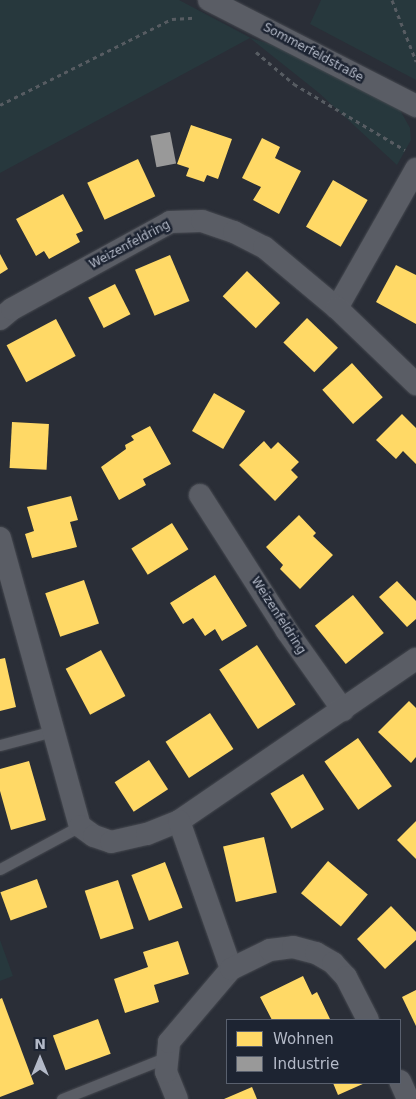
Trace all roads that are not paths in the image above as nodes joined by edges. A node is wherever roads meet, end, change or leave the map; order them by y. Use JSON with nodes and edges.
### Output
{"nodes":[{"id":1,"x":203,"y":9,"type":"edge"},
{"id":2,"x":416,"y":106,"type":"edge"},
{"id":3,"x":412,"y":160,"type":"edge"},
{"id":4,"x":337,"y":308,"type":"junction"},
{"id":5,"x":0,"y":319,"type":"edge"},
{"id":6,"x":416,"y":384,"type":"edge"},
{"id":7,"x":200,"y":494,"type":"dead end"},
{"id":8,"x":0,"y":541,"type":"edge"},
{"id":9,"x":416,"y":659,"type":"edge"},
{"id":10,"x":343,"y":710,"type":"junction"},
{"id":11,"x":53,"y":731,"type":"junction"},
{"id":12,"x":0,"y":745,"type":"edge"},
{"id":13,"x":179,"y":821,"type":"junction"},
{"id":14,"x":80,"y":826,"type":"junction"},
{"id":15,"x":0,"y":869,"type":"edge"},
{"id":16,"x":231,"y":969,"type":"junction"},
{"id":17,"x":367,"y":1019,"type":"edge"},
{"id":18,"x":165,"y":1058,"type":"junction"},
{"id":19,"x":401,"y":1083,"type":"edge"},
{"id":20,"x":62,"y":1099,"type":"edge"},
{"id":21,"x":176,"y":1099,"type":"edge"},
{"id":22,"x":408,"y":1099,"type":"edge"}],
"edges":[{"from":1,"to":2,"type":"street","name":"Sommerfeldstraße"},
{"from":3,"to":4,"type":"street"},
{"from":4,"to":5,"type":"street","name":"Weizenfeldring"},
{"from":4,"to":6,"type":"street","name":"Weizenfeldring"},
{"from":7,"to":10,"type":"street","name":"Weizenfeldring"},
{"from":8,"to":11,"type":"street"},
{"from":9,"to":10,"type":"street"},
{"from":10,"to":13,"type":"street"},
{"from":11,"to":12,"type":"lane"},
{"from":11,"to":14,"type":"street"},
{"from":13,"to":14,"type":"street"},
{"from":13,"to":16,"type":"street"},
{"from":14,"to":15,"type":"lane"},
{"from":16,"to":17,"type":"street"},
{"from":16,"to":18,"type":"street"},
{"from":18,"to":20,"type":"lane"},
{"from":18,"to":21,"type":"street"},
{"from":19,"to":22,"type":"street"}]}
